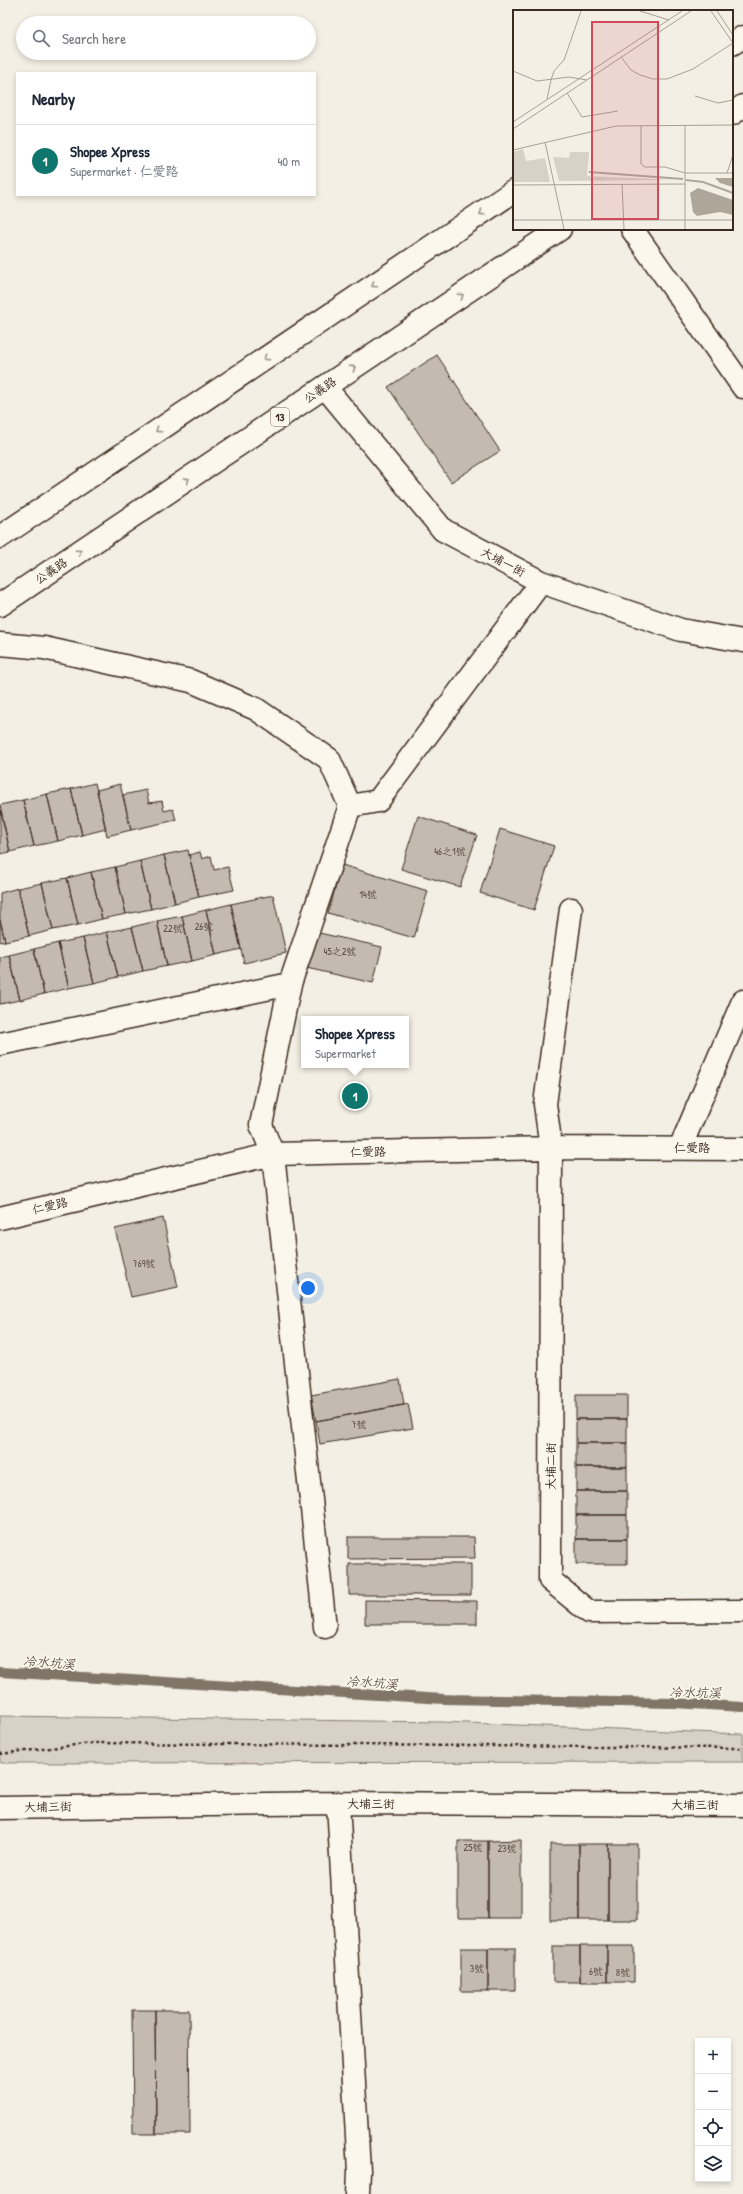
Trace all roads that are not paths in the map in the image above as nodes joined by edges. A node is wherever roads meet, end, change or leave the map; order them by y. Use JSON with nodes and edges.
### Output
{"nodes":[{"id":1,"x":743,"y":37,"type":"edge"},
{"id":2,"x":733,"y":43,"type":"edge"},
{"id":3,"x":743,"y":106,"type":"edge"},
{"id":4,"x":733,"y":113,"type":"edge"},
{"id":5,"x":513,"y":192,"type":"edge"},
{"id":6,"x":559,"y":230,"type":"edge"},
{"id":7,"x":633,"y":230,"type":"edge"},
{"id":8,"x":325,"y":387,"type":"junction"},
{"id":9,"x":743,"y":387,"type":"edge"},
{"id":10,"x":0,"y":537,"type":"edge"},
{"id":11,"x":541,"y":582,"type":"junction"},
{"id":12,"x":0,"y":605,"type":"edge"},
{"id":13,"x":743,"y":641,"type":"edge"},
{"id":14,"x":0,"y":644,"type":"edge"},
{"id":15,"x":350,"y":806,"type":"junction"},
{"id":16,"x":571,"y":908,"type":"dead end"},
{"id":17,"x":290,"y":984,"type":"junction"},
{"id":18,"x":743,"y":1001,"type":"edge"},
{"id":19,"x":0,"y":1044,"type":"edge"},
{"id":20,"x":551,"y":1148,"type":"junction"},
{"id":21,"x":680,"y":1148,"type":"junction"},
{"id":22,"x":743,"y":1149,"type":"edge"},
{"id":23,"x":273,"y":1154,"type":"junction"},
{"id":24,"x":0,"y":1218,"type":"edge"},
{"id":25,"x":743,"y":1611,"type":"edge"},
{"id":26,"x":325,"y":1627,"type":"dead end"},
{"id":27,"x":338,"y":1804,"type":"junction"},
{"id":28,"x":743,"y":1805,"type":"edge"},
{"id":29,"x":0,"y":1808,"type":"edge"},
{"id":30,"x":358,"y":2194,"type":"edge"}],
"edges":[{"from":1,"to":2,"type":"street"},
{"from":3,"to":4,"type":"street"},
{"from":5,"to":10,"type":"street","one_way":true},
{"from":8,"to":6,"type":"street","name":"公義路","number":"13","one_way":true},
{"from":7,"to":9,"type":"street"},
{"from":8,"to":11,"type":"street","name":"大埔一街"},
{"from":12,"to":8,"type":"street","name":"公義路","number":"13","one_way":true},
{"from":11,"to":13,"type":"street","name":"大埔一街"},
{"from":11,"to":15,"type":"street"},
{"from":14,"to":15,"type":"street"},
{"from":15,"to":17,"type":"street"},
{"from":16,"to":20,"type":"street"},
{"from":17,"to":19,"type":"street"},
{"from":17,"to":23,"type":"street"},
{"from":18,"to":21,"type":"street"},
{"from":20,"to":21,"type":"street","name":"仁愛路"},
{"from":20,"to":23,"type":"street","name":"仁愛路"},
{"from":20,"to":25,"type":"street","name":"大埔二街"},
{"from":21,"to":22,"type":"street","name":"仁愛路"},
{"from":23,"to":24,"type":"street","name":"仁愛路"},
{"from":23,"to":26,"type":"street"},
{"from":27,"to":28,"type":"street","name":"大埔三街"},
{"from":27,"to":29,"type":"street","name":"大埔三街"},
{"from":27,"to":30,"type":"street"}]}
